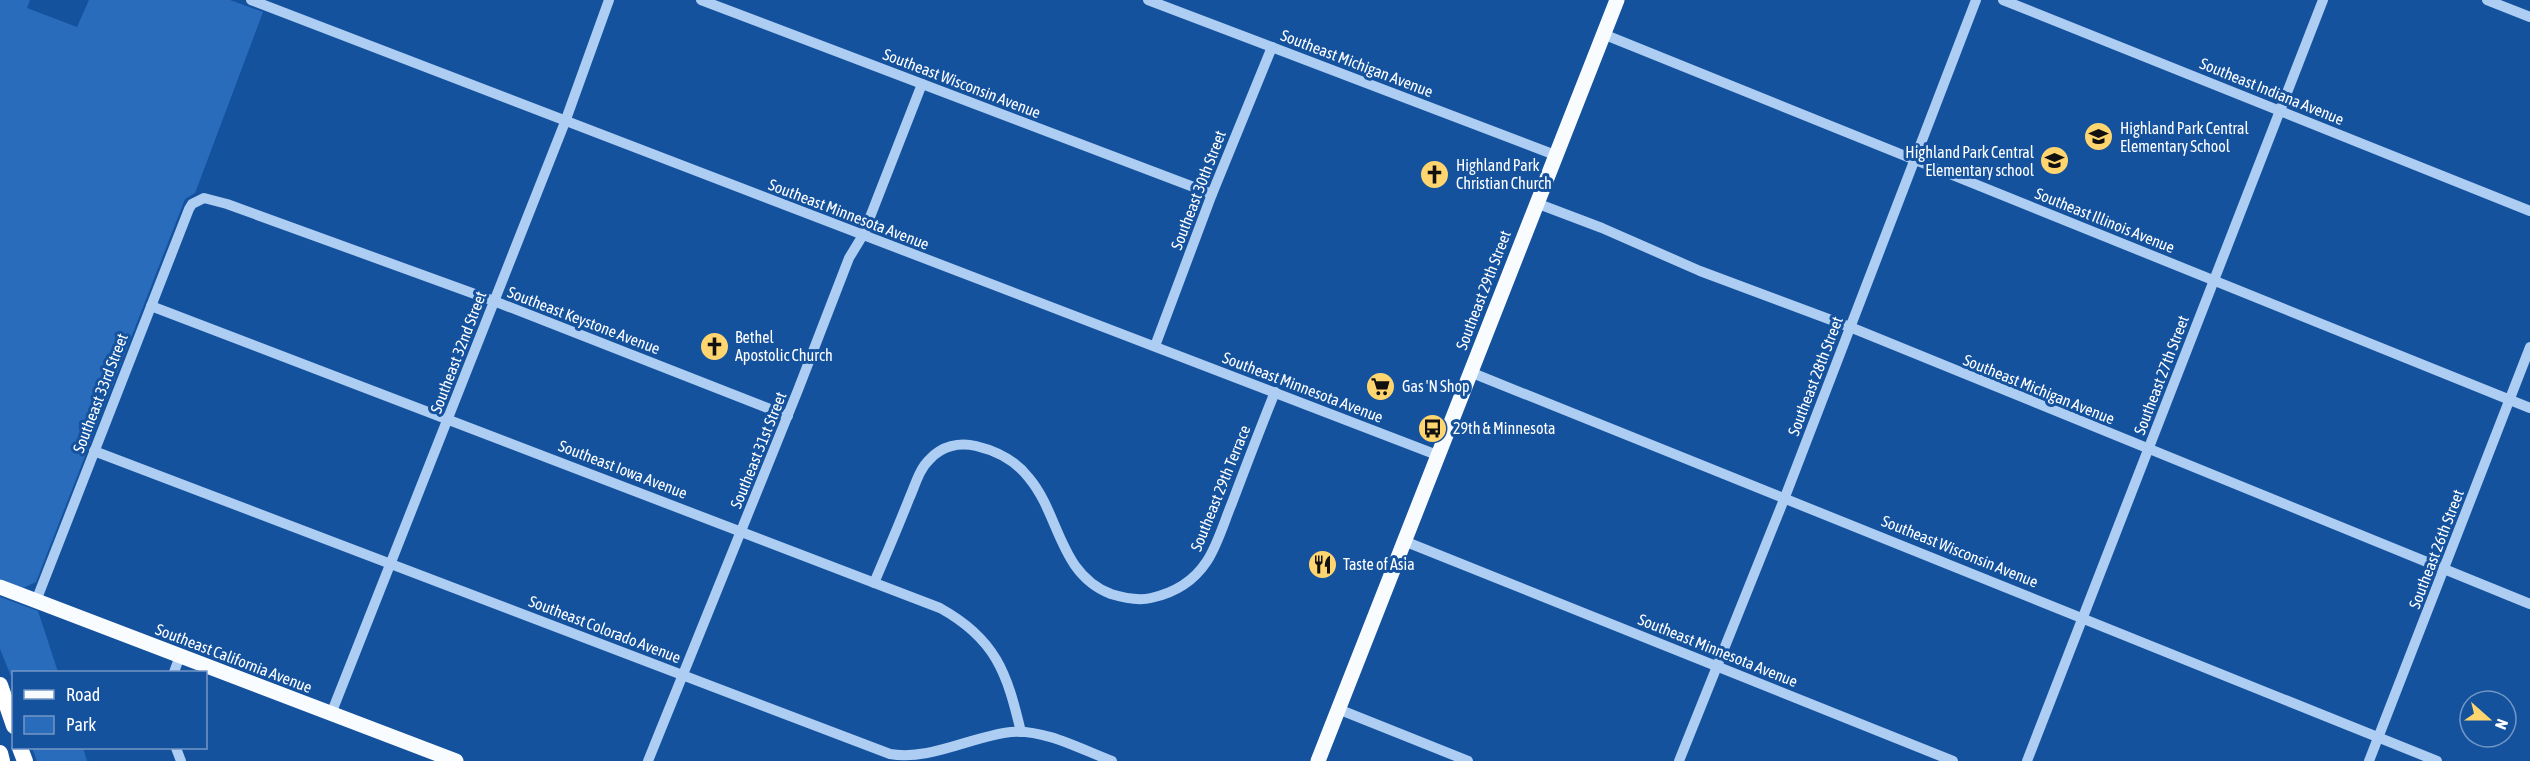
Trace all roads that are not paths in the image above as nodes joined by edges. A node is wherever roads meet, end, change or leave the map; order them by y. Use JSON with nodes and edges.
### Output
{"nodes":[{"id":1,"x":251,"y":0,"type":"edge"},
{"id":2,"x":609,"y":0,"type":"edge"},
{"id":3,"x":701,"y":0,"type":"edge"},
{"id":4,"x":1149,"y":0,"type":"edge"},
{"id":5,"x":1617,"y":0,"type":"edge"},
{"id":6,"x":1976,"y":0,"type":"edge"},
{"id":7,"x":2003,"y":0,"type":"edge"},
{"id":8,"x":2323,"y":0,"type":"edge"},
{"id":9,"x":2487,"y":0,"type":"edge"},
{"id":10,"x":2530,"y":17,"type":"edge"},
{"id":11,"x":1603,"y":34,"type":"junction"},
{"id":12,"x":1272,"y":47,"type":"junction"},
{"id":13,"x":922,"y":84,"type":"junction"},
{"id":14,"x":2281,"y":110,"type":"junction"},
{"id":15,"x":565,"y":122,"type":"junction"},
{"id":16,"x":1555,"y":155,"type":"junction"},
{"id":17,"x":1915,"y":160,"type":"junction"},
{"id":18,"x":1212,"y":194,"type":"junction"},
{"id":19,"x":199,"y":200,"type":"joint"},
{"id":20,"x":1536,"y":203,"type":"junction"},
{"id":21,"x":2530,"y":211,"type":"edge"},
{"id":22,"x":863,"y":235,"type":"junction"},
{"id":23,"x":2214,"y":280,"type":"junction"},
{"id":24,"x":494,"y":301,"type":"junction"},
{"id":25,"x":151,"y":306,"type":"junction"},
{"id":26,"x":1850,"y":327,"type":"junction"},
{"id":27,"x":1155,"y":346,"type":"junction"},
{"id":28,"x":2530,"y":346,"type":"edge"},
{"id":29,"x":1470,"y":372,"type":"junction"},
{"id":30,"x":1275,"y":392,"type":"junction"},
{"id":31,"x":2510,"y":399,"type":"junction"},
{"id":32,"x":2530,"y":408,"type":"edge"},
{"id":33,"x":788,"y":416,"type":"junction"},
{"id":34,"x":449,"y":418,"type":"junction"},
{"id":35,"x":2148,"y":450,"type":"junction"},
{"id":36,"x":94,"y":451,"type":"junction"},
{"id":37,"x":1437,"y":455,"type":"junction"},
{"id":38,"x":1785,"y":497,"type":"junction"},
{"id":39,"x":741,"y":531,"type":"junction"},
{"id":40,"x":1404,"y":541,"type":"junction"},
{"id":41,"x":391,"y":564,"type":"junction"},
{"id":42,"x":2445,"y":568,"type":"junction"},
{"id":43,"x":874,"y":583,"type":"junction"},
{"id":44,"x":0,"y":587,"type":"edge"},
{"id":45,"x":36,"y":601,"type":"junction"},
{"id":46,"x":2530,"y":604,"type":"edge"},
{"id":47,"x":2082,"y":618,"type":"junction"},
{"id":48,"x":180,"y":656,"type":"junction"},
{"id":49,"x":1716,"y":666,"type":"junction"},
{"id":50,"x":174,"y":671,"type":"edge"},
{"id":51,"x":684,"y":675,"type":"junction"},
{"id":52,"x":0,"y":685,"type":"edge"},
{"id":53,"x":1338,"y":709,"type":"junction"},
{"id":54,"x":331,"y":714,"type":"junction"},
{"id":55,"x":12,"y":720,"type":"edge"},
{"id":56,"x":1021,"y":732,"type":"junction"},
{"id":57,"x":2378,"y":737,"type":"junction"},
{"id":58,"x":1082,"y":750,"type":"junction"},
{"id":59,"x":0,"y":753,"type":"edge"},
{"id":60,"x":908,"y":758,"type":"edge"},
{"id":61,"x":2,"y":761,"type":"edge"},
{"id":62,"x":456,"y":761,"type":"edge"},
{"id":63,"x":648,"y":761,"type":"edge"},
{"id":64,"x":1078,"y":761,"type":"edge"},
{"id":65,"x":1112,"y":761,"type":"edge"},
{"id":66,"x":1318,"y":761,"type":"edge"},
{"id":67,"x":1468,"y":761,"type":"edge"},
{"id":68,"x":1679,"y":761,"type":"edge"},
{"id":69,"x":1953,"y":761,"type":"edge"},
{"id":70,"x":2027,"y":761,"type":"edge"},
{"id":71,"x":2369,"y":761,"type":"edge"},
{"id":72,"x":2437,"y":761,"type":"edge"}],
"edges":[{"from":1,"to":15,"type":"street","name":"Southeast Minnesota Avenue"},
{"from":2,"to":15,"type":"street","name":"Southeast 32nd Street"},
{"from":3,"to":13,"type":"street","name":"Southeast Wisconsin Avenue"},
{"from":4,"to":12,"type":"street","name":"Southeast Michigan Avenue"},
{"from":5,"to":11,"type":"main road","name":"Southeast 29th Street"},
{"from":6,"to":17,"type":"street","name":"Southeast 28th Street"},
{"from":7,"to":14,"type":"street","name":"Southeast Indiana Avenue"},
{"from":8,"to":14,"type":"street","name":"Southeast 27th Street"},
{"from":9,"to":10,"type":"street"},
{"from":11,"to":16,"type":"main road","name":"Southeast 29th Street"},
{"from":11,"to":17,"type":"street","name":"Southeast Illinois Avenue"},
{"from":12,"to":16,"type":"street","name":"Southeast Michigan Avenue"},
{"from":12,"to":18,"type":"street","name":"Southeast 30th Street"},
{"from":13,"to":18,"type":"street","name":"Southeast Wisconsin Avenue"},
{"from":13,"to":22,"type":"street","name":"Southeast 31st Street"},
{"from":14,"to":21,"type":"street","name":"Southeast Indiana Avenue"},
{"from":14,"to":23,"type":"street","name":"Southeast 27th Street"},
{"from":15,"to":22,"type":"street","name":"Southeast Minnesota Avenue"},
{"from":15,"to":24,"type":"street","name":"Southeast 32nd Street"},
{"from":16,"to":20,"type":"main road","name":"Southeast 29th Street"},
{"from":17,"to":23,"type":"street","name":"Southeast Illinois Avenue"},
{"from":17,"to":26,"type":"street","name":"Southeast 28th Street"},
{"from":18,"to":27,"type":"street","name":"Southeast 30th Street"},
{"from":19,"to":24,"type":"street","name":"Southeast Keystone Avenue"},
{"from":19,"to":25,"type":"street","name":"Southeast 33rd Street"},
{"from":20,"to":26,"type":"street","name":"Southeast Michigan Avenue"},
{"from":20,"to":29,"type":"main road","name":"Southeast 29th Street"},
{"from":22,"to":27,"type":"street","name":"Southeast Minnesota Avenue"},
{"from":22,"to":33,"type":"street","name":"Southeast 31st Street"},
{"from":23,"to":31,"type":"street","name":"Southeast Illinois Avenue"},
{"from":23,"to":35,"type":"street","name":"Southeast 27th Street"},
{"from":24,"to":33,"type":"street","name":"Southeast Keystone Avenue"},
{"from":24,"to":34,"type":"street","name":"Southeast 32nd Street"},
{"from":25,"to":34,"type":"street","name":"Southeast Iowa Avenue"},
{"from":25,"to":36,"type":"street","name":"Southeast 33rd Street"},
{"from":26,"to":35,"type":"street","name":"Southeast Michigan Avenue"},
{"from":26,"to":38,"type":"street","name":"Southeast 28th Street"},
{"from":27,"to":30,"type":"street","name":"Southeast Minnesota Avenue"},
{"from":28,"to":31,"type":"street","name":"Southeast 26th Street"},
{"from":29,"to":37,"type":"main road","name":"Southeast 29th Street"},
{"from":29,"to":38,"type":"street","name":"Southeast Wisconsin Avenue"},
{"from":30,"to":37,"type":"street","name":"Southeast Minnesota Avenue"},
{"from":30,"to":43,"type":"street","name":"Southeast 29th Terrace"},
{"from":31,"to":32,"type":"street","name":"Southeast Illinois Avenue"},
{"from":31,"to":42,"type":"street","name":"Southeast 26th Street"},
{"from":33,"to":39,"type":"street","name":"Southeast 31st Street"},
{"from":34,"to":39,"type":"street","name":"Southeast Iowa Avenue"},
{"from":34,"to":41,"type":"street","name":"Southeast 32nd Street"},
{"from":35,"to":42,"type":"street","name":"Southeast Michigan Avenue"},
{"from":35,"to":47,"type":"street","name":"Southeast 27th Street"},
{"from":36,"to":41,"type":"street","name":"Southeast Colorado Avenue"},
{"from":36,"to":45,"type":"street","name":"Southeast 33rd Street"},
{"from":37,"to":40,"type":"main road","name":"Southeast 29th Street"},
{"from":38,"to":47,"type":"street","name":"Southeast Wisconsin Avenue"},
{"from":38,"to":49,"type":"street","name":"Southeast 28th Street"},
{"from":39,"to":43,"type":"street","name":"Southeast Iowa Avenue"},
{"from":39,"to":51,"type":"street","name":"Southeast 31st Street"},
{"from":40,"to":49,"type":"street","name":"Southeast Minnesota Avenue"},
{"from":40,"to":53,"type":"main road","name":"Southeast 29th Street"},
{"from":41,"to":51,"type":"street","name":"Southeast Colorado Avenue"},
{"from":41,"to":54,"type":"street","name":"Southeast 32nd Street"},
{"from":42,"to":46,"type":"street","name":"Southeast Michigan Avenue"},
{"from":42,"to":57,"type":"street","name":"Southeast 26th Street"},
{"from":43,"to":56,"type":"street","name":"Southeast Iowa Avenue"},
{"from":44,"to":45,"type":"main road","name":"Southeast California Avenue"},
{"from":45,"to":48,"type":"main road","name":"Southeast California Avenue"},
{"from":47,"to":57,"type":"street","name":"Southeast Wisconsin Avenue"},
{"from":47,"to":70,"type":"street","name":"Southeast 27th Street"},
{"from":48,"to":50,"type":"street"},
{"from":48,"to":54,"type":"main road","name":"Southeast California Avenue"},
{"from":49,"to":68,"type":"street","name":"Southeast 28th Street"},
{"from":49,"to":69,"type":"street","name":"Southeast Minnesota Avenue"},
{"from":51,"to":60,"type":"street","name":"Southeast Colorado Avenue"},
{"from":51,"to":63,"type":"street","name":"Southeast 31st Street"},
{"from":52,"to":55,"type":"highway"},
{"from":53,"to":66,"type":"main road","name":"Southeast 29th Street"},
{"from":53,"to":67,"type":"street"},
{"from":54,"to":62,"type":"main road","name":"Southeast California Avenue"},
{"from":56,"to":58,"type":"street","name":"Southeast Colorado Avenue"},
{"from":56,"to":60,"type":"street","name":"Southeast Colorado Avenue"},
{"from":57,"to":71,"type":"street","name":"Southeast 26th Street"},
{"from":57,"to":72,"type":"street","name":"Southeast Wisconsin Avenue"},
{"from":58,"to":64,"type":"street"},
{"from":58,"to":65,"type":"street","name":"Southeast Colorado Avenue"},
{"from":59,"to":61,"type":"highway"}]}
